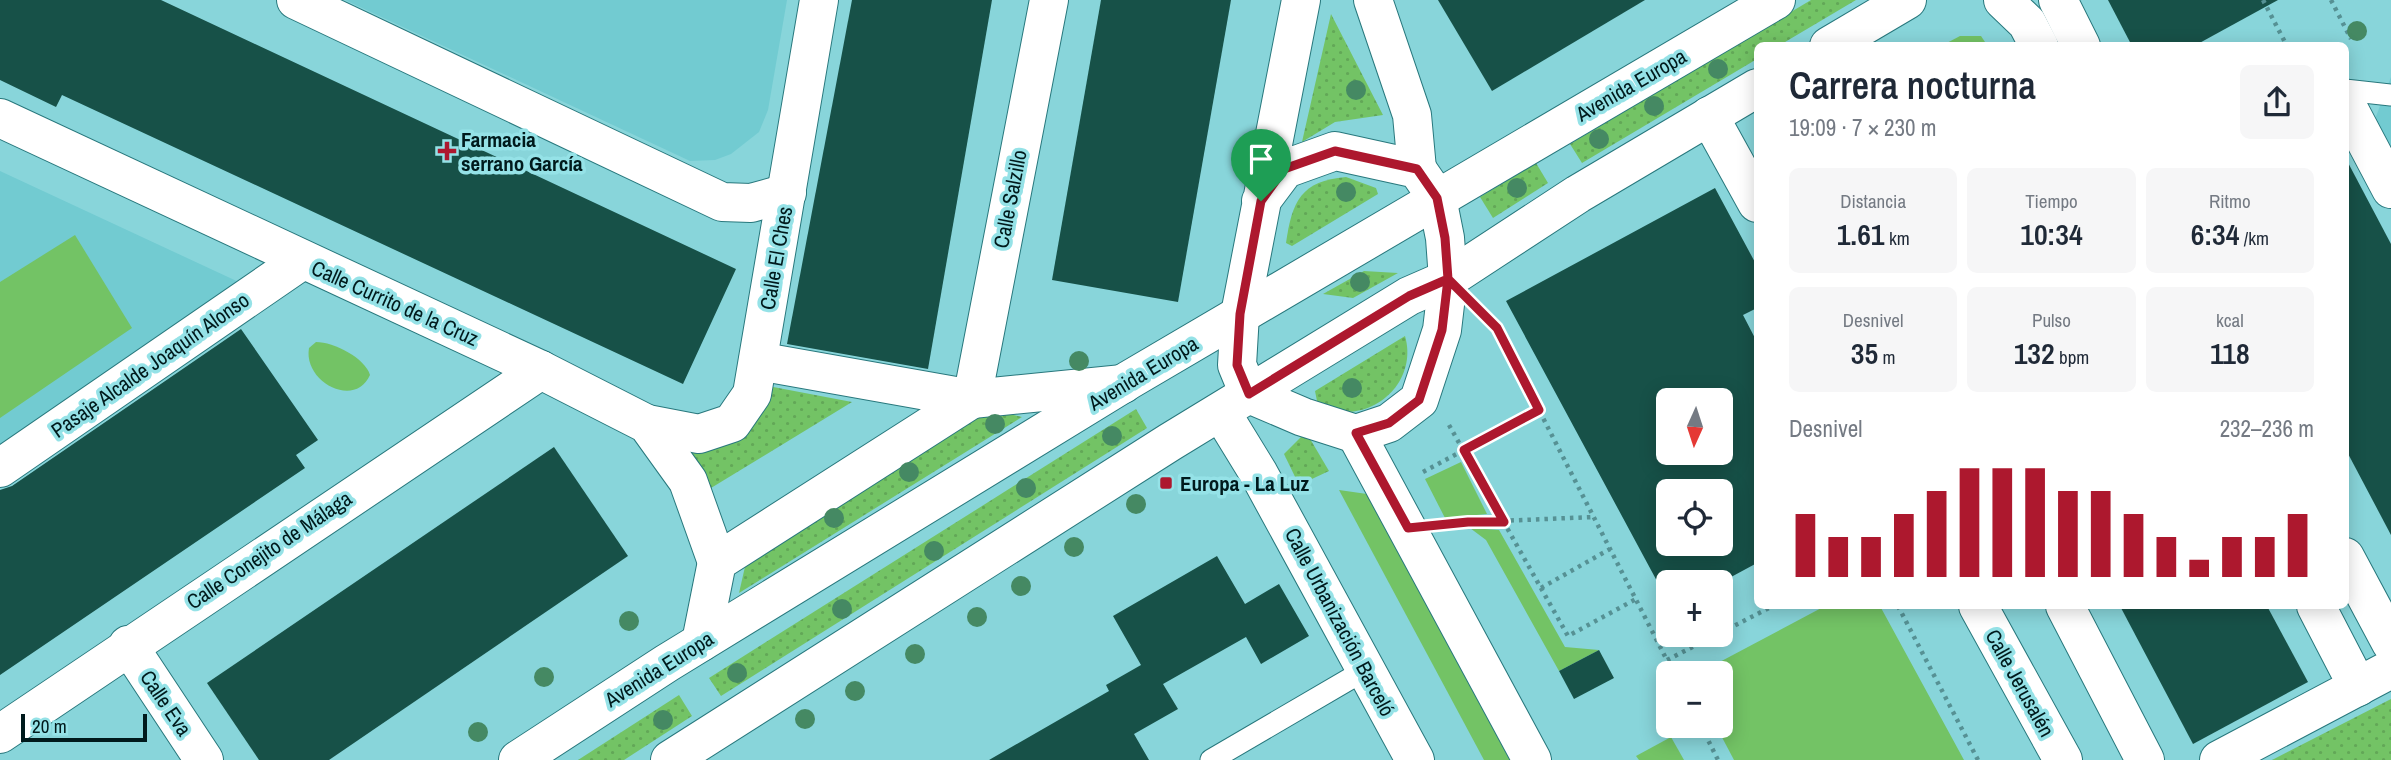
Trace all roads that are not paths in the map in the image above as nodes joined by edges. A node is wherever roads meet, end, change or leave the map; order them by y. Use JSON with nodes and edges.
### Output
{"nodes":[{"id":1,"x":296,"y":0,"type":"edge"},
{"id":2,"x":819,"y":0,"type":"edge"},
{"id":3,"x":1049,"y":0,"type":"edge"},
{"id":4,"x":1301,"y":0,"type":"edge"},
{"id":5,"x":1373,"y":0,"type":"edge"},
{"id":6,"x":1776,"y":0,"type":"edge"},
{"id":7,"x":1907,"y":0,"type":"edge"},
{"id":8,"x":2003,"y":0,"type":"edge"},
{"id":9,"x":2058,"y":0,"type":"edge"},
{"id":10,"x":1836,"y":42,"type":"edge"},
{"id":11,"x":2037,"y":42,"type":"edge"},
{"id":12,"x":2079,"y":42,"type":"edge"},
{"id":13,"x":1754,"y":90,"type":"edge"},
{"id":14,"x":2349,"y":90,"type":"edge"},
{"id":15,"x":2391,"y":95,"type":"edge"},
{"id":16,"x":2349,"y":110,"type":"edge"},
{"id":17,"x":1709,"y":116,"type":"junction"},
{"id":18,"x":0,"y":118,"type":"edge"},
{"id":19,"x":1427,"y":184,"type":"junction"},
{"id":20,"x":2391,"y":189,"type":"edge"},
{"id":21,"x":787,"y":192,"type":"junction"},
{"id":22,"x":1754,"y":198,"type":"edge"},
{"id":23,"x":1261,"y":201,"type":"junction"},
{"id":24,"x":301,"y":261,"type":"junction"},
{"id":25,"x":1448,"y":279,"type":"junction"},
{"id":26,"x":1240,"y":314,"type":"junction"},
{"id":27,"x":758,"y":361,"type":"junction"},
{"id":28,"x":541,"y":370,"type":"junction"},
{"id":29,"x":1123,"y":384,"type":"junction"},
{"id":30,"x":972,"y":399,"type":"junction"},
{"id":31,"x":1235,"y":403,"type":"junction"},
{"id":32,"x":647,"y":424,"type":"junction"},
{"id":33,"x":1356,"y":433,"type":"junction"},
{"id":34,"x":0,"y":468,"type":"edge"},
{"id":35,"x":717,"y":562,"type":"junction"},
{"id":36,"x":2349,"y":564,"type":"edge"},
{"id":37,"x":1980,"y":609,"type":"edge"},
{"id":38,"x":2067,"y":609,"type":"edge"},
{"id":39,"x":2318,"y":609,"type":"edge"},
{"id":40,"x":701,"y":642,"type":"junction"},
{"id":41,"x":2391,"y":643,"type":"edge"},
{"id":42,"x":128,"y":645,"type":"junction"},
{"id":43,"x":2391,"y":669,"type":"edge"},
{"id":44,"x":1365,"y":670,"type":"junction"},
{"id":45,"x":2358,"y":687,"type":"junction"},
{"id":46,"x":0,"y":734,"type":"edge"},
{"id":47,"x":204,"y":760,"type":"edge"},
{"id":48,"x":518,"y":760,"type":"edge"},
{"id":49,"x":670,"y":760,"type":"edge"},
{"id":50,"x":1211,"y":760,"type":"edge"},
{"id":51,"x":1415,"y":760,"type":"edge"},
{"id":52,"x":1532,"y":760,"type":"edge"},
{"id":53,"x":2063,"y":760,"type":"edge"},
{"id":54,"x":2145,"y":760,"type":"edge"},
{"id":55,"x":2219,"y":760,"type":"edge"}],
"edges":[{"from":1,"to":21,"type":"street"},
{"from":2,"to":21,"type":"street","name":"Calle El Ches"},
{"from":3,"to":30,"type":"street","name":"Calle Salzillo"},
{"from":4,"to":23,"type":"street","name":"Calle Urbanización Barceló"},
{"from":5,"to":19,"type":"street"},
{"from":6,"to":19,"type":"street","name":"Avenida Europa"},
{"from":7,"to":10,"type":"street"},
{"from":8,"to":11,"type":"street"},
{"from":9,"to":12,"type":"street"},
{"from":13,"to":17,"type":"street"},
{"from":14,"to":15,"type":"lane"},
{"from":16,"to":20,"type":"street"},
{"from":17,"to":22,"type":"street"},
{"from":17,"to":25,"type":"street"},
{"from":18,"to":24,"type":"street","name":"Calle Currito de la Cruz"},
{"from":19,"to":23,"type":"street"},
{"from":19,"to":25,"type":"street"},
{"from":19,"to":26,"type":"street","name":"Avenida Europa"},
{"from":21,"to":27,"type":"street","name":"Calle El Ches"},
{"from":23,"to":26,"type":"street","name":"Calle Urbanización Barceló"},
{"from":24,"to":28,"type":"street","name":"Calle Currito de la Cruz"},
{"from":24,"to":34,"type":"street","name":"Pasaje Alcalde Joaquín Alonso"},
{"from":25,"to":31,"type":"street"},
{"from":25,"to":33,"type":"street"},
{"from":26,"to":29,"type":"street","name":"Avenida Europa"},
{"from":26,"to":31,"type":"street","name":"Calle Urbanización Barceló"},
{"from":27,"to":30,"type":"street"},
{"from":27,"to":32,"type":"street","name":"Calle El Ches"},
{"from":28,"to":32,"type":"street","name":"Calle Currito de la Cruz"},
{"from":28,"to":42,"type":"street","name":"Calle Conejito de Málaga"},
{"from":29,"to":30,"type":"street"},
{"from":29,"to":40,"type":"street","name":"Avenida Europa"},
{"from":30,"to":35,"type":"street"},
{"from":31,"to":33,"type":"street"},
{"from":31,"to":44,"type":"street","name":"Calle Urbanización Barceló"},
{"from":31,"to":49,"type":"street"},
{"from":32,"to":35,"type":"street","name":"Calle Currito de la Cruz"},
{"from":33,"to":52,"type":"street"},
{"from":35,"to":40,"type":"street"},
{"from":36,"to":41,"type":"street"},
{"from":37,"to":53,"type":"street","name":"Calle Jerusalén"},
{"from":38,"to":54,"type":"street"},
{"from":39,"to":45,"type":"street"},
{"from":40,"to":48,"type":"street","name":"Avenida Europa"},
{"from":42,"to":46,"type":"street","name":"Calle Conejito de Málaga"},
{"from":42,"to":47,"type":"street","name":"Calle Eva"},
{"from":43,"to":45,"type":"street"},
{"from":44,"to":50,"type":"lane"},
{"from":44,"to":51,"type":"street","name":"Calle Urbanización Barceló"},
{"from":45,"to":55,"type":"street"}]}
